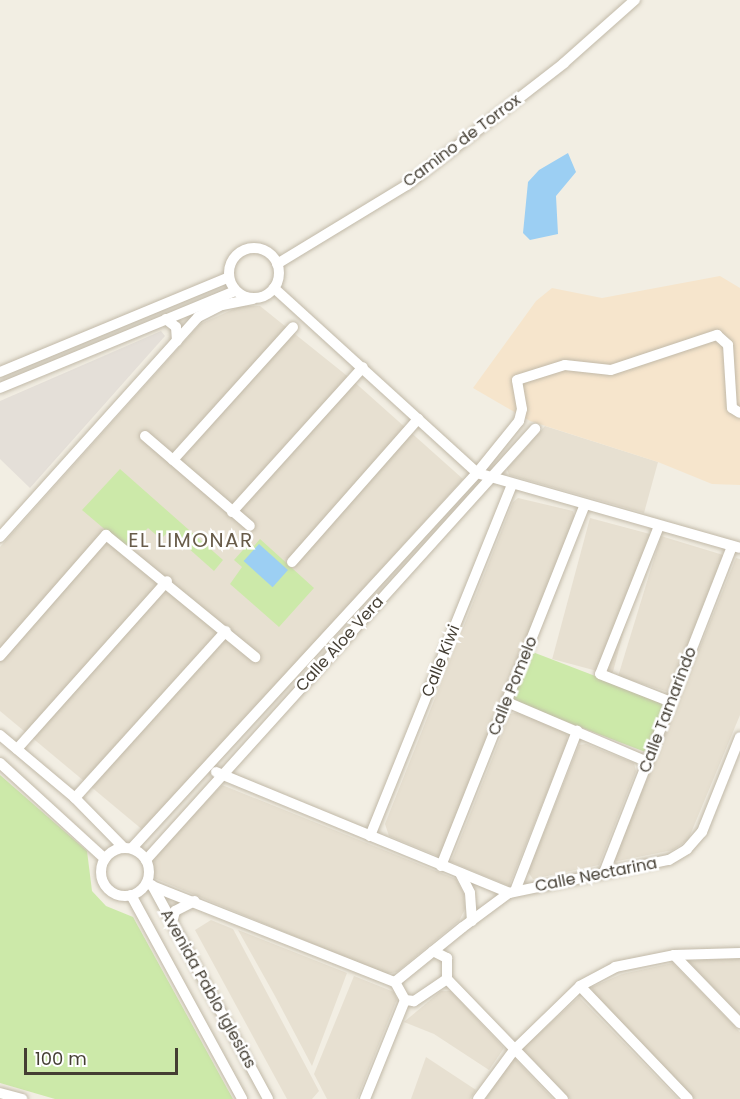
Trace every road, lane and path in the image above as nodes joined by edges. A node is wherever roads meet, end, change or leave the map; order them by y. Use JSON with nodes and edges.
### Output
{"nodes":[{"id":1,"x":635,"y":0,"type":"edge"},
{"id":2,"x":277,"y":264,"type":"junction"},
{"id":3,"x":229,"y":277,"type":"junction"},
{"id":4,"x":274,"y":288,"type":"junction"},
{"id":5,"x":235,"y":291,"type":"junction"},
{"id":6,"x":252,"y":299,"type":"junction"},
{"id":7,"x":166,"y":319,"type":"junction"},
{"id":8,"x":293,"y":327,"type":"dead end"},
{"id":9,"x":177,"y":341,"type":"junction"},
{"id":10,"x":363,"y":366,"type":"junction"},
{"id":11,"x":0,"y":372,"type":"edge"},
{"id":12,"x":0,"y":387,"type":"edge"},
{"id":13,"x":740,"y":413,"type":"edge"},
{"id":14,"x":418,"y":419,"type":"junction"},
{"id":15,"x":535,"y":429,"type":"dead end"},
{"id":16,"x":145,"y":436,"type":"dead end"},
{"id":17,"x":173,"y":460,"type":"junction"},
{"id":18,"x":477,"y":473,"type":"junction"},
{"id":19,"x":490,"y":477,"type":"junction"},
{"id":20,"x":512,"y":485,"type":"junction"},
{"id":21,"x":585,"y":505,"type":"junction"},
{"id":22,"x":232,"y":512,"type":"junction"},
{"id":23,"x":250,"y":526,"type":"dead end"},
{"id":24,"x":659,"y":526,"type":"junction"},
{"id":25,"x":0,"y":537,"type":"edge"},
{"id":26,"x":736,"y":547,"type":"edge"},
{"id":27,"x":292,"y":562,"type":"dead end"},
{"id":28,"x":167,"y":581,"type":"junction"},
{"id":29,"x":226,"y":631,"type":"junction"},
{"id":30,"x":0,"y":656,"type":"edge"},
{"id":31,"x":255,"y":657,"type":"dead end"},
{"id":32,"x":507,"y":702,"type":"junction"},
{"id":33,"x":671,"y":702,"type":"junction"},
{"id":34,"x":577,"y":732,"type":"junction"},
{"id":35,"x":0,"y":735,"type":"edge"},
{"id":36,"x":740,"y":737,"type":"edge"},
{"id":37,"x":17,"y":749,"type":"junction"},
{"id":38,"x":648,"y":762,"type":"junction"},
{"id":39,"x":0,"y":763,"type":"edge"},
{"id":40,"x":206,"y":769,"type":"junction"},
{"id":41,"x":222,"y":774,"type":"junction"},
{"id":42,"x":75,"y":798,"type":"junction"},
{"id":43,"x":370,"y":836,"type":"junction"},
{"id":44,"x":128,"y":848,"type":"junction"},
{"id":45,"x":105,"y":859,"type":"junction"},
{"id":46,"x":146,"y":860,"type":"junction"},
{"id":47,"x":441,"y":866,"type":"junction"},
{"id":48,"x":460,"y":873,"type":"junction"},
{"id":49,"x":604,"y":873,"type":"junction"},
{"id":50,"x":150,"y":883,"type":"junction"},
{"id":51,"x":512,"y":892,"type":"junction"},
{"id":52,"x":131,"y":895,"type":"junction"},
{"id":53,"x":195,"y":901,"type":"junction"},
{"id":54,"x":472,"y":921,"type":"junction"},
{"id":55,"x":172,"y":923,"type":"junction"},
{"id":56,"x":433,"y":951,"type":"junction"},
{"id":57,"x":740,"y":953,"type":"edge"},
{"id":58,"x":674,"y":955,"type":"junction"},
{"id":59,"x":447,"y":979,"type":"junction"},
{"id":60,"x":395,"y":982,"type":"junction"},
{"id":61,"x":580,"y":986,"type":"junction"},
{"id":62,"x":405,"y":1000,"type":"junction"},
{"id":63,"x":740,"y":1023,"type":"edge"},
{"id":64,"x":514,"y":1050,"type":"junction"},
{"id":65,"x":0,"y":1093,"type":"edge"},
{"id":66,"x":19,"y":1099,"type":"edge"},
{"id":67,"x":242,"y":1099,"type":"edge"},
{"id":68,"x":268,"y":1099,"type":"edge"},
{"id":69,"x":365,"y":1099,"type":"edge"},
{"id":70,"x":478,"y":1099,"type":"edge"},
{"id":71,"x":563,"y":1099,"type":"edge"},
{"id":72,"x":688,"y":1099,"type":"edge"}],
"edges":[{"from":1,"to":2,"type":"street","name":"Camino de Torrox"},
{"from":2,"to":3,"type":"street"},
{"from":2,"to":4,"type":"street"},
{"from":3,"to":5,"type":"street"},
{"from":3,"to":11,"type":"street"},
{"from":4,"to":6,"type":"street"},
{"from":4,"to":10,"type":"street"},
{"from":5,"to":6,"type":"street"},
{"from":5,"to":7,"type":"street"},
{"from":6,"to":9,"type":"street"},
{"from":7,"to":9,"type":"street"},
{"from":7,"to":12,"type":"street"},
{"from":8,"to":17,"type":"street"},
{"from":9,"to":25,"type":"street"},
{"from":10,"to":14,"type":"street"},
{"from":10,"to":22,"type":"street"},
{"from":13,"to":18,"type":"street","name":"Calle Aloe Vera"},
{"from":14,"to":18,"type":"street"},
{"from":14,"to":27,"type":"street"},
{"from":15,"to":19,"type":"street","name":"Calle Aloe Vera"},
{"from":16,"to":17,"type":"street"},
{"from":17,"to":22,"type":"street"},
{"from":18,"to":19,"type":"street"},
{"from":18,"to":40,"type":"street","name":"Calle Aloe Vera"},
{"from":19,"to":20,"type":"street"},
{"from":19,"to":41,"type":"street","name":"Calle Aloe Vera"},
{"from":20,"to":21,"type":"street"},
{"from":20,"to":43,"type":"street","name":"Calle Kiwi"},
{"from":21,"to":24,"type":"street"},
{"from":21,"to":32,"type":"street","name":"Calle Pomelo"},
{"from":22,"to":23,"type":"street"},
{"from":24,"to":26,"type":"street"},
{"from":24,"to":33,"type":"street"},
{"from":26,"to":33,"type":"street","name":"Calle Tamarindo"},
{"from":28,"to":29,"type":"street"},
{"from":28,"to":30,"type":"street"},
{"from":28,"to":37,"type":"street"},
{"from":29,"to":31,"type":"street"},
{"from":29,"to":42,"type":"street"},
{"from":32,"to":34,"type":"street"},
{"from":32,"to":47,"type":"street","name":"Calle Pomelo"},
{"from":33,"to":38,"type":"street","name":"Calle Tamarindo"},
{"from":34,"to":38,"type":"street"},
{"from":34,"to":51,"type":"street"},
{"from":35,"to":37,"type":"street"},
{"from":36,"to":49,"type":"street","name":"Calle Nectarina"},
{"from":37,"to":42,"type":"street"},
{"from":38,"to":49,"type":"street","name":"Calle Tamarindo"},
{"from":39,"to":45,"type":"street"},
{"from":40,"to":41,"type":"street"},
{"from":40,"to":44,"type":"street","name":"Calle Aloe Vera"},
{"from":41,"to":43,"type":"street"},
{"from":41,"to":46,"type":"street","name":"Calle Aloe Vera"},
{"from":42,"to":44,"type":"street"},
{"from":43,"to":47,"type":"street"},
{"from":44,"to":45,"type":"street"},
{"from":44,"to":46,"type":"street"},
{"from":45,"to":52,"type":"street"},
{"from":46,"to":50,"type":"street"},
{"from":47,"to":48,"type":"street"},
{"from":48,"to":51,"type":"street"},
{"from":48,"to":54,"type":"street"},
{"from":49,"to":51,"type":"street","name":"Calle Nectarina"},
{"from":50,"to":52,"type":"street"},
{"from":50,"to":53,"type":"street"},
{"from":50,"to":55,"type":"street","name":"Avenida Pablo Iglesias"},
{"from":51,"to":54,"type":"street","name":"Calle Nectarina"},
{"from":52,"to":67,"type":"street","name":"Avenida Pablo Iglesias"},
{"from":53,"to":55,"type":"street"},
{"from":53,"to":60,"type":"street"},
{"from":54,"to":56,"type":"street","name":"Calle Nectarina"},
{"from":55,"to":68,"type":"street","name":"Avenida Pablo Iglesias"},
{"from":56,"to":59,"type":"street"},
{"from":56,"to":60,"type":"street","name":"Calle Nectarina"},
{"from":57,"to":58,"type":"street"},
{"from":58,"to":61,"type":"street"},
{"from":58,"to":63,"type":"street"},
{"from":59,"to":62,"type":"street"},
{"from":59,"to":64,"type":"street"},
{"from":60,"to":62,"type":"street"},
{"from":61,"to":64,"type":"street"},
{"from":61,"to":72,"type":"street"},
{"from":62,"to":69,"type":"street"},
{"from":64,"to":70,"type":"street"},
{"from":64,"to":71,"type":"street"},
{"from":65,"to":66,"type":"street"}]}
